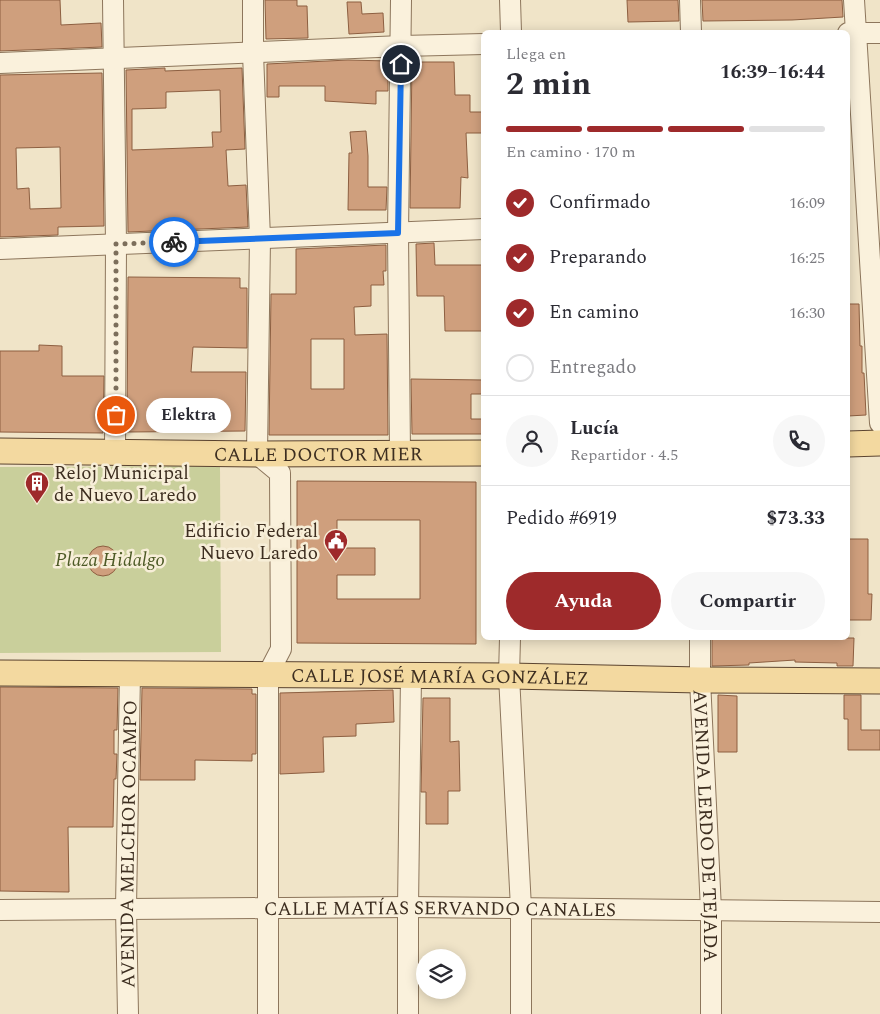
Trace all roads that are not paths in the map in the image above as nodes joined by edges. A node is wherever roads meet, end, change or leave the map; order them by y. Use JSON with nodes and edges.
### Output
{"nodes":[{"id":1,"x":113,"y":0,"type":"edge"},
{"id":2,"x":253,"y":0,"type":"edge"},
{"id":3,"x":401,"y":0,"type":"edge"},
{"id":4,"x":510,"y":0,"type":"edge"},
{"id":5,"x":690,"y":0,"type":"edge"},
{"id":6,"x":854,"y":0,"type":"edge"},
{"id":7,"x":511,"y":30,"type":"edge"},
{"id":8,"x":690,"y":30,"type":"edge"},
{"id":9,"x":852,"y":33,"type":"edge"},
{"id":10,"x":880,"y":33,"type":"edge"},
{"id":11,"x":481,"y":44,"type":"edge"},
{"id":12,"x":402,"y":46,"type":"junction"},
{"id":13,"x":253,"y":53,"type":"junction"},
{"id":14,"x":114,"y":57,"type":"junction"},
{"id":15,"x":0,"y":63,"type":"edge"},
{"id":16,"x":865,"y":213,"type":"edge"},
{"id":17,"x":481,"y":229,"type":"edge"},
{"id":18,"x":398,"y":233,"type":"junction"},
{"id":19,"x":260,"y":238,"type":"junction"},
{"id":20,"x":116,"y":244,"type":"junction"},
{"id":21,"x":0,"y":249,"type":"edge"},
{"id":22,"x":880,"y":423,"type":"edge"},
{"id":23,"x":880,"y":443,"type":"edge"},
{"id":24,"x":850,"y":444,"type":"edge"},
{"id":25,"x":0,"y":451,"type":"edge"},
{"id":26,"x":115,"y":453,"type":"junction"},
{"id":27,"x":400,"y":453,"type":"junction"},
{"id":28,"x":481,"y":453,"type":"edge"},
{"id":29,"x":257,"y":454,"type":"junction"},
{"id":30,"x":510,"y":640,"type":"edge"},
{"id":31,"x":700,"y":640,"type":"edge"},
{"id":32,"x":0,"y":673,"type":"edge"},
{"id":33,"x":130,"y":673,"type":"junction"},
{"id":34,"x":268,"y":674,"type":"junction"},
{"id":35,"x":411,"y":675,"type":"junction"},
{"id":36,"x":509,"y":676,"type":"junction"},
{"id":37,"x":700,"y":680,"type":"junction"},
{"id":38,"x":880,"y":681,"type":"edge"},
{"id":39,"x":408,"y":907,"type":"junction"},
{"id":40,"x":126,"y":908,"type":"junction"},
{"id":41,"x":521,"y":908,"type":"junction"},
{"id":42,"x":268,"y":909,"type":"junction"},
{"id":43,"x":0,"y":910,"type":"edge"},
{"id":44,"x":711,"y":910,"type":"junction"},
{"id":45,"x":880,"y":912,"type":"edge"},
{"id":46,"x":128,"y":1014,"type":"edge"},
{"id":47,"x":268,"y":1014,"type":"edge"},
{"id":48,"x":408,"y":1014,"type":"edge"},
{"id":49,"x":521,"y":1014,"type":"edge"},
{"id":50,"x":712,"y":1014,"type":"edge"}],
"edges":[{"from":1,"to":14,"type":"street"},
{"from":2,"to":13,"type":"street"},
{"from":3,"to":12,"type":"street"},
{"from":4,"to":7,"type":"street"},
{"from":5,"to":8,"type":"street"},
{"from":6,"to":9,"type":"street"},
{"from":9,"to":10,"type":"street"},
{"from":9,"to":16,"type":"street"},
{"from":11,"to":12,"type":"street"},
{"from":12,"to":13,"type":"street"},
{"from":12,"to":18,"type":"street"},
{"from":13,"to":14,"type":"street"},
{"from":13,"to":19,"type":"street"},
{"from":14,"to":15,"type":"street"},
{"from":14,"to":20,"type":"street"},
{"from":16,"to":22,"type":"street"},
{"from":17,"to":18,"type":"street"},
{"from":18,"to":19,"type":"street"},
{"from":18,"to":27,"type":"street"},
{"from":19,"to":20,"type":"street"},
{"from":19,"to":29,"type":"street"},
{"from":20,"to":21,"type":"street"},
{"from":20,"to":26,"type":"street"},
{"from":23,"to":24,"type":"main road"},
{"from":25,"to":26,"type":"main road","name":"CALLE DOCTOR MIER"},
{"from":26,"to":29,"type":"main road","name":"CALLE DOCTOR MIER"},
{"from":27,"to":28,"type":"main road","name":"CALLE DOCTOR MIER"},
{"from":27,"to":29,"type":"main road","name":"CALLE DOCTOR MIER"},
{"from":29,"to":34,"type":"street"},
{"from":30,"to":36,"type":"street"},
{"from":31,"to":37,"type":"street","name":"AVENIDA LERDO DE TEJADA"},
{"from":32,"to":33,"type":"main road","name":"CALLE JOSÉ MARÍA GONZÁLEZ"},
{"from":33,"to":34,"type":"main road","name":"CALLE JOSÉ MARÍA GONZÁLEZ"},
{"from":33,"to":40,"type":"street","name":"AVENIDA MELCHOR OCAMPO"},
{"from":34,"to":35,"type":"main road","name":"CALLE JOSÉ MARÍA GONZÁLEZ"},
{"from":34,"to":42,"type":"street"},
{"from":35,"to":36,"type":"main road","name":"CALLE JOSÉ MARÍA GONZÁLEZ"},
{"from":35,"to":39,"type":"street"},
{"from":36,"to":37,"type":"main road","name":"CALLE JOSÉ MARÍA GONZÁLEZ"},
{"from":36,"to":41,"type":"street"},
{"from":37,"to":38,"type":"main road","name":"CALLE JOSÉ MARÍA GONZÁLEZ"},
{"from":37,"to":44,"type":"street","name":"AVENIDA LERDO DE TEJADA"},
{"from":39,"to":41,"type":"street","name":"CALLE MATÍAS SERVANDO CANALES"},
{"from":39,"to":42,"type":"street","name":"CALLE MATÍAS SERVANDO CANALES"},
{"from":39,"to":48,"type":"street"},
{"from":40,"to":42,"type":"street","name":"CALLE MATÍAS SERVANDO CANALES"},
{"from":40,"to":43,"type":"street","name":"CALLE MATÍAS SERVANDO CANALES"},
{"from":40,"to":46,"type":"street","name":"AVENIDA MELCHOR OCAMPO"},
{"from":41,"to":44,"type":"street","name":"CALLE MATÍAS SERVANDO CANALES"},
{"from":41,"to":49,"type":"street"},
{"from":42,"to":47,"type":"street"},
{"from":44,"to":45,"type":"street","name":"CALLE MATÍAS SERVANDO CANALES"},
{"from":44,"to":50,"type":"street","name":"AVENIDA LERDO DE TEJADA"}]}
